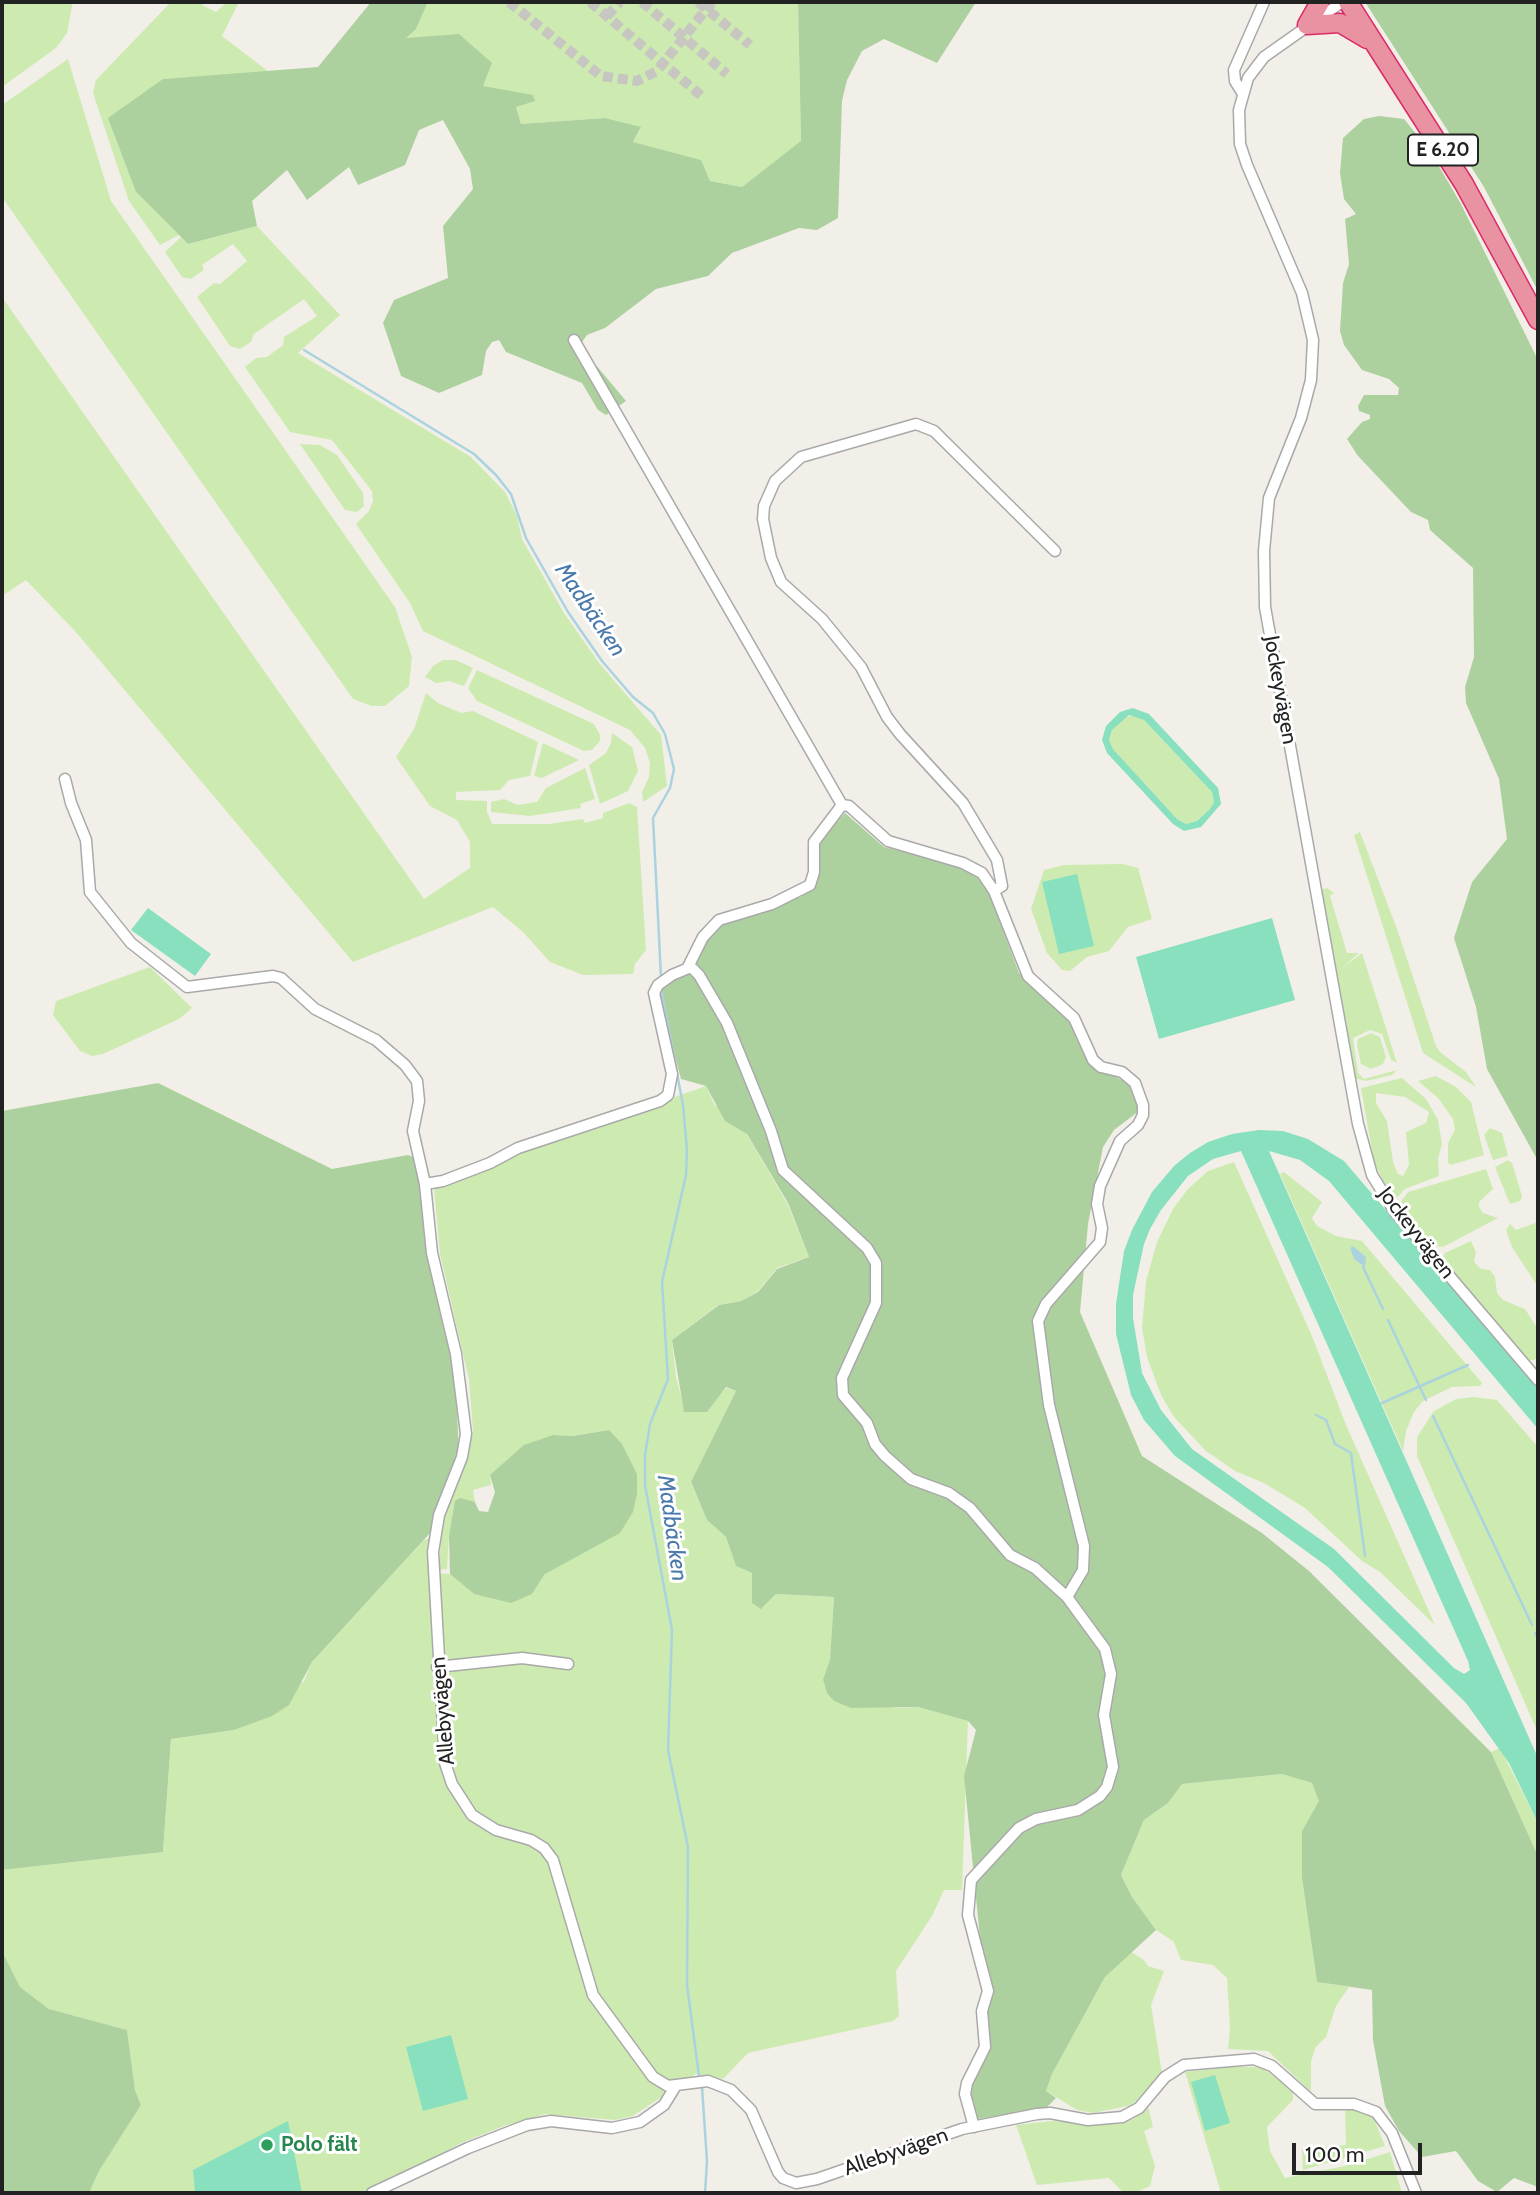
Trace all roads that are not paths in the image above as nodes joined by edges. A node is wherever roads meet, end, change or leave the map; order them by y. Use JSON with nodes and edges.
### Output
{"nodes":[{"id":1,"x":1264,"y":2,"type":"edge"},
{"id":2,"x":1320,"y":2,"type":"edge"},
{"id":3,"x":1342,"y":2,"type":"edge"},
{"id":4,"x":1348,"y":2,"type":"edge"},
{"id":5,"x":1307,"y":25,"type":"junction"},
{"id":6,"x":1374,"y":44,"type":"junction"},
{"id":7,"x":1242,"y":94,"type":"junction"},
{"id":8,"x":1538,"y":320,"type":"edge"},
{"id":9,"x":575,"y":340,"type":"dead end"},
{"id":10,"x":1055,"y":551,"type":"dead end"},
{"id":11,"x":65,"y":779,"type":"dead end"},
{"id":12,"x":842,"y":805,"type":"junction"},
{"id":13,"x":994,"y":891,"type":"junction"},
{"id":14,"x":688,"y":967,"type":"junction"},
{"id":15,"x":425,"y":1184,"type":"junction"},
{"id":16,"x":1538,"y":1380,"type":"edge"},
{"id":17,"x":1067,"y":1597,"type":"junction"},
{"id":18,"x":568,"y":1664,"type":"dead end"},
{"id":19,"x":437,"y":1667,"type":"junction"},
{"id":20,"x":676,"y":2087,"type":"junction"},
{"id":21,"x":974,"y":2127,"type":"junction"},
{"id":22,"x":372,"y":2193,"type":"edge"},
{"id":23,"x":1416,"y":2193,"type":"edge"}],
"edges":[{"from":1,"to":7,"type":"street"},
{"from":2,"to":5,"type":"highway"},
{"from":3,"to":5,"type":"street","name":"Jockeyvägen"},
{"from":4,"to":6,"type":"highway","number":"E 6.20"},
{"from":5,"to":6,"type":"highway","number":"E 6.20"},
{"from":5,"to":7,"type":"street","name":"Jockeyvägen"},
{"from":6,"to":8,"type":"highway","number":"E 6.20"},
{"from":7,"to":16,"type":"street","name":"Jockeyvägen"},
{"from":9,"to":12,"type":"street"},
{"from":10,"to":13,"type":"street"},
{"from":11,"to":15,"type":"street","name":"Allebyvägen"},
{"from":12,"to":13,"type":"street"},
{"from":12,"to":14,"type":"street"},
{"from":13,"to":17,"type":"street"},
{"from":14,"to":15,"type":"street"},
{"from":14,"to":17,"type":"street"},
{"from":15,"to":19,"type":"street","name":"Allebyvägen"},
{"from":17,"to":21,"type":"street"},
{"from":18,"to":19,"type":"street"},
{"from":19,"to":20,"type":"street","name":"Allebyvägen"},
{"from":20,"to":21,"type":"street","name":"Allebyvägen"},
{"from":20,"to":22,"type":"street"},
{"from":21,"to":23,"type":"street","name":"Allebyvägen"}]}
